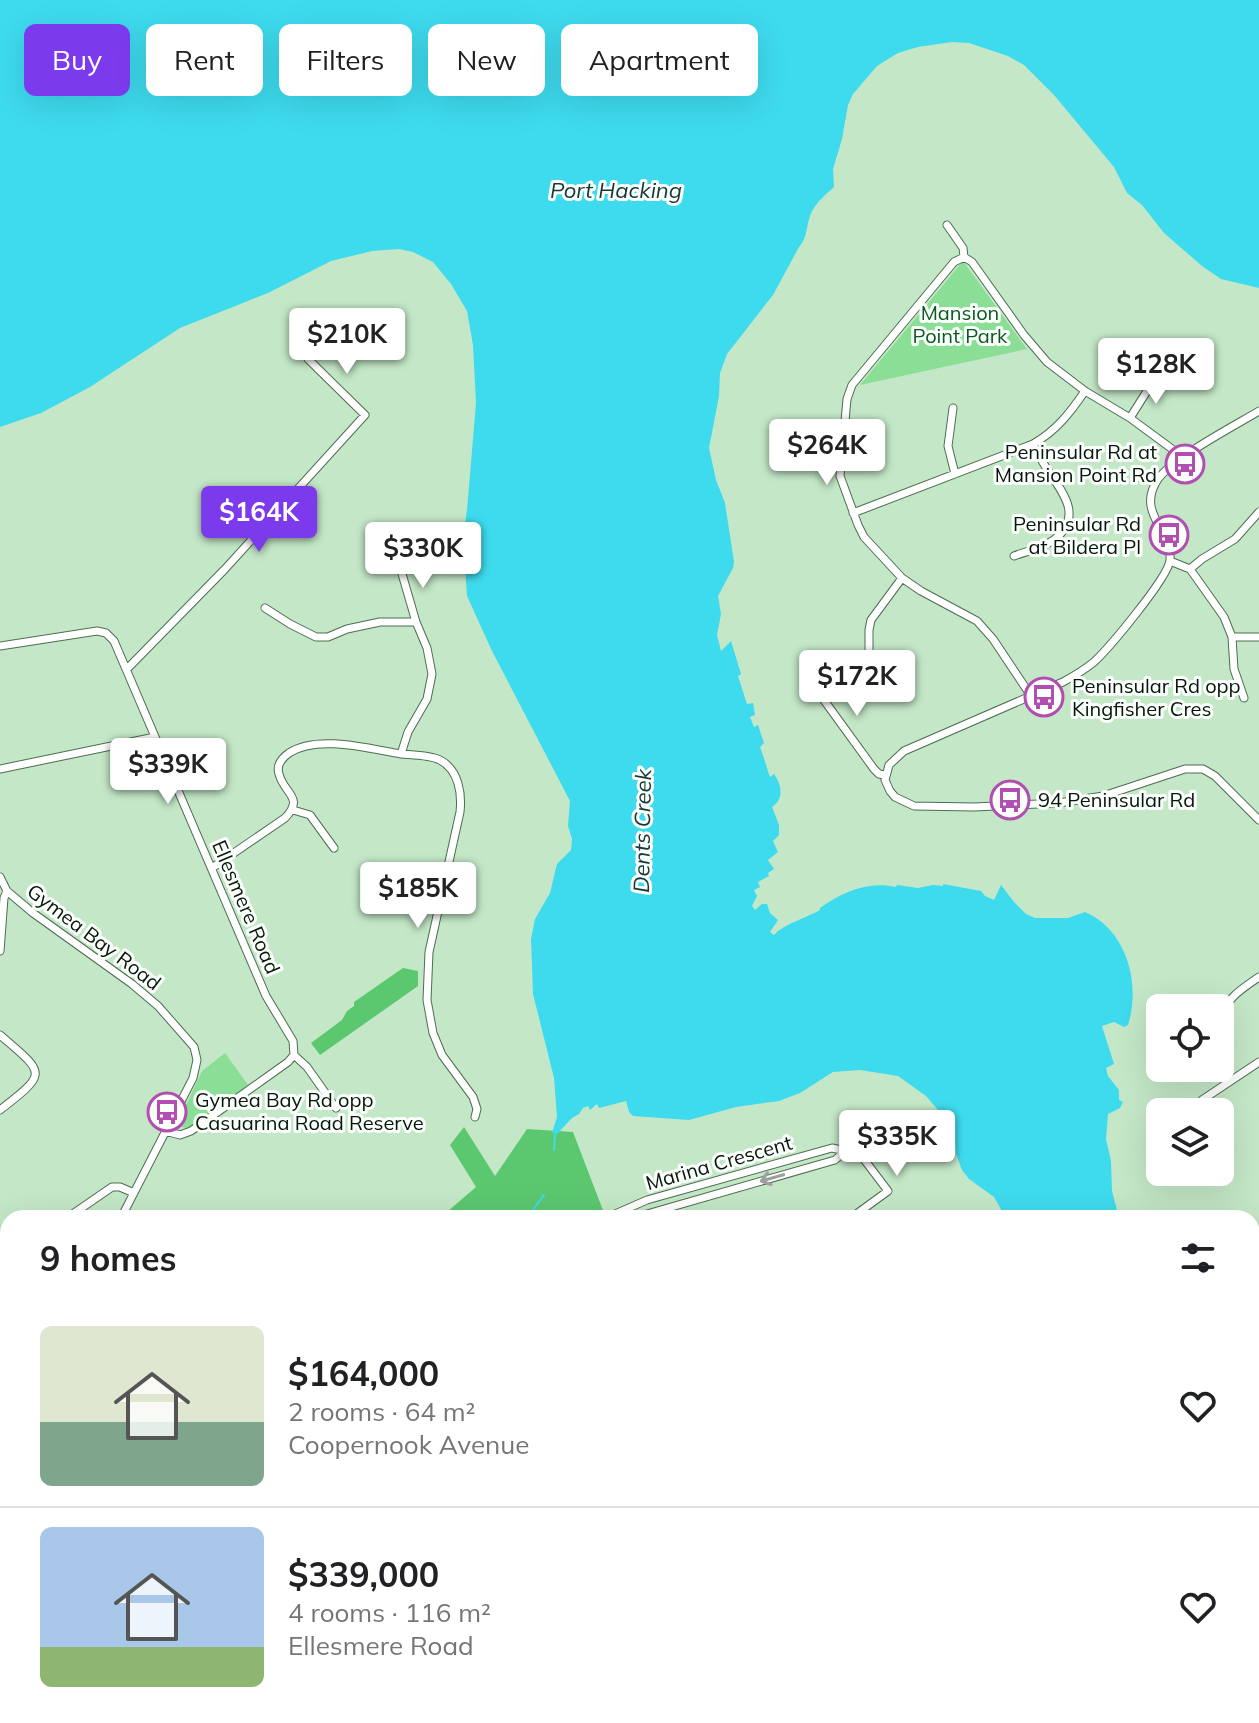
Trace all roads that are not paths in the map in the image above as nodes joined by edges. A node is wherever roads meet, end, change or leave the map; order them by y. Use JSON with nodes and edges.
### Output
{"nodes":[{"id":1,"x":947,"y":225,"type":"dead end"},
{"id":2,"x":964,"y":257,"type":"junction"},
{"id":3,"x":308,"y":359,"type":"dead end"},
{"id":4,"x":1163,"y":378,"type":"dead end"},
{"id":5,"x":1085,"y":391,"type":"junction"},
{"id":6,"x":953,"y":408,"type":"dead end"},
{"id":7,"x":1259,"y":411,"type":"edge"},
{"id":8,"x":1130,"y":418,"type":"junction"},
{"id":9,"x":1033,"y":444,"type":"junction"},
{"id":10,"x":1183,"y":457,"type":"junction"},
{"id":11,"x":955,"y":474,"type":"junction"},
{"id":12,"x":1259,"y":512,"type":"edge"},
{"id":13,"x":853,"y":513,"type":"junction"},
{"id":14,"x":1014,"y":556,"type":"dead end"},
{"id":15,"x":1170,"y":561,"type":"junction"},
{"id":16,"x":400,"y":567,"type":"dead end"},
{"id":17,"x":1190,"y":569,"type":"junction"},
{"id":18,"x":902,"y":578,"type":"junction"},
{"id":19,"x":265,"y":608,"type":"dead end"},
{"id":20,"x":416,"y":622,"type":"junction"},
{"id":21,"x":1232,"y":637,"type":"junction"},
{"id":22,"x":1259,"y":637,"type":"edge"},
{"id":23,"x":0,"y":646,"type":"edge"},
{"id":24,"x":869,"y":661,"type":"dead end"},
{"id":25,"x":127,"y":669,"type":"junction"},
{"id":26,"x":813,"y":685,"type":"dead end"},
{"id":27,"x":1031,"y":696,"type":"junction"},
{"id":28,"x":1244,"y":698,"type":"dead end"},
{"id":29,"x":155,"y":737,"type":"junction"},
{"id":30,"x":401,"y":754,"type":"junction"},
{"id":31,"x":0,"y":769,"type":"edge"},
{"id":32,"x":885,"y":775,"type":"junction"},
{"id":33,"x":293,"y":810,"type":"junction"},
{"id":34,"x":1259,"y":820,"type":"edge"},
{"id":35,"x":334,"y":848,"type":"dead end"},
{"id":36,"x":212,"y":868,"type":"junction"},
{"id":37,"x":0,"y":877,"type":"edge"},
{"id":38,"x":7,"y":891,"type":"junction"},
{"id":39,"x":0,"y":951,"type":"edge"},
{"id":40,"x":1259,"y":977,"type":"edge"},
{"id":41,"x":1234,"y":994,"type":"edge"},
{"id":42,"x":0,"y":1035,"type":"edge"},
{"id":43,"x":294,"y":1055,"type":"junction"},
{"id":44,"x":1259,"y":1062,"type":"edge"},
{"id":45,"x":1205,"y":1098,"type":"edge"},
{"id":46,"x":336,"y":1108,"type":"dead end"},
{"id":47,"x":0,"y":1110,"type":"edge"},
{"id":48,"x":475,"y":1117,"type":"dead end"},
{"id":49,"x":165,"y":1131,"type":"junction"},
{"id":50,"x":844,"y":1152,"type":"junction"},
{"id":51,"x":134,"y":1193,"type":"junction"},
{"id":52,"x":79,"y":1210,"type":"edge"},
{"id":53,"x":125,"y":1210,"type":"edge"},
{"id":54,"x":624,"y":1210,"type":"edge"},
{"id":55,"x":661,"y":1210,"type":"edge"},
{"id":56,"x":862,"y":1210,"type":"edge"}],
"edges":[{"from":1,"to":2,"type":"street"},
{"from":2,"to":5,"type":"street"},
{"from":2,"to":13,"type":"street"},
{"from":3,"to":25,"type":"street"},
{"from":4,"to":8,"type":"street"},
{"from":5,"to":8,"type":"street"},
{"from":5,"to":9,"type":"street"},
{"from":6,"to":11,"type":"street"},
{"from":7,"to":10,"type":"street"},
{"from":8,"to":10,"type":"street"},
{"from":9,"to":11,"type":"street"},
{"from":9,"to":14,"type":"street"},
{"from":10,"to":15,"type":"street"},
{"from":11,"to":13,"type":"street"},
{"from":12,"to":17,"type":"street"},
{"from":13,"to":18,"type":"street"},
{"from":15,"to":17,"type":"street"},
{"from":15,"to":27,"type":"street"},
{"from":16,"to":20,"type":"street"},
{"from":17,"to":21,"type":"street"},
{"from":18,"to":24,"type":"street"},
{"from":18,"to":27,"type":"street"},
{"from":19,"to":20,"type":"street"},
{"from":20,"to":30,"type":"street"},
{"from":21,"to":22,"type":"street"},
{"from":21,"to":28,"type":"street"},
{"from":23,"to":25,"type":"street","name":"Ellesmere Road"},
{"from":25,"to":29,"type":"street","name":"Ellesmere Road"},
{"from":26,"to":32,"type":"street"},
{"from":27,"to":32,"type":"street"},
{"from":29,"to":31,"type":"street"},
{"from":29,"to":36,"type":"street","name":"Ellesmere Road"},
{"from":30,"to":33,"type":"street"},
{"from":30,"to":48,"type":"street"},
{"from":32,"to":34,"type":"street"},
{"from":33,"to":35,"type":"street"},
{"from":33,"to":36,"type":"street"},
{"from":36,"to":43,"type":"street","name":"Ellesmere Road"},
{"from":37,"to":38,"type":"street"},
{"from":38,"to":39,"type":"street"},
{"from":38,"to":49,"type":"street","name":"Gymea Bay Road"},
{"from":40,"to":41,"type":"street"},
{"from":42,"to":47,"type":"street"},
{"from":43,"to":46,"type":"street","name":"Ellesmere Road"},
{"from":43,"to":49,"type":"street"},
{"from":44,"to":45,"type":"street"},
{"from":49,"to":51,"type":"street","name":"Gymea Bay Road"},
{"from":50,"to":54,"type":"street","name":"Marina Crescent"},
{"from":50,"to":55,"type":"street","name":"Marina Crescent","one_way":true},
{"from":50,"to":56,"type":"street"},
{"from":51,"to":52,"type":"street"},
{"from":51,"to":53,"type":"street","name":"Gymea Bay Road"}]}
